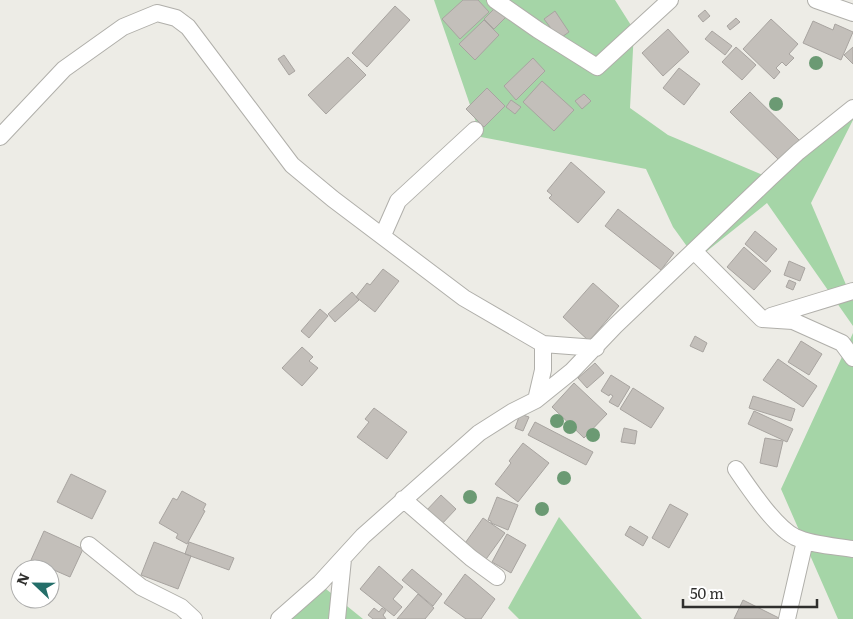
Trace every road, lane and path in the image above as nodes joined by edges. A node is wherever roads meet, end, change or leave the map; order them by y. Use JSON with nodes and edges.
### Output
{"nodes":[{"id":1,"x":495,"y":0,"type":"edge"},
{"id":2,"x":670,"y":0,"type":"edge"},
{"id":3,"x":816,"y":0,"type":"edge"},
{"id":4,"x":853,"y":13,"type":"edge"},
{"id":5,"x":853,"y":108,"type":"edge"},
{"id":6,"x":475,"y":130,"type":"dead end"},
{"id":7,"x":0,"y":137,"type":"edge"},
{"id":8,"x":383,"y":235,"type":"junction"},
{"id":9,"x":694,"y":251,"type":"junction"},
{"id":10,"x":853,"y":291,"type":"edge"},
{"id":11,"x":762,"y":319,"type":"junction"},
{"id":12,"x":543,"y":344,"type":"junction"},
{"id":13,"x":596,"y":348,"type":"junction"},
{"id":14,"x":853,"y":358,"type":"edge"},
{"id":15,"x":536,"y":400,"type":"junction"},
{"id":16,"x":736,"y":469,"type":"dead end"},
{"id":17,"x":403,"y":499,"type":"junction"},
{"id":18,"x":805,"y":541,"type":"junction"},
{"id":19,"x":89,"y":545,"type":"dead end"},
{"id":20,"x":853,"y":549,"type":"edge"},
{"id":21,"x":343,"y":559,"type":"junction"},
{"id":22,"x":497,"y":577,"type":"dead end"},
{"id":23,"x":194,"y":619,"type":"edge"},
{"id":24,"x":279,"y":619,"type":"edge"},
{"id":25,"x":337,"y":619,"type":"edge"},
{"id":26,"x":787,"y":619,"type":"edge"}],
"edges":[{"from":1,"to":2,"type":"street"},
{"from":3,"to":4,"type":"street"},
{"from":5,"to":9,"type":"street"},
{"from":6,"to":8,"type":"street"},
{"from":7,"to":8,"type":"street"},
{"from":8,"to":12,"type":"street"},
{"from":9,"to":11,"type":"street"},
{"from":9,"to":13,"type":"street"},
{"from":10,"to":11,"type":"street"},
{"from":11,"to":14,"type":"street"},
{"from":12,"to":13,"type":"street"},
{"from":12,"to":15,"type":"street"},
{"from":13,"to":15,"type":"street"},
{"from":15,"to":17,"type":"street"},
{"from":16,"to":18,"type":"street"},
{"from":17,"to":21,"type":"street"},
{"from":17,"to":22,"type":"street"},
{"from":18,"to":20,"type":"street"},
{"from":18,"to":26,"type":"street"},
{"from":19,"to":23,"type":"street"},
{"from":21,"to":24,"type":"street"},
{"from":21,"to":25,"type":"street"}]}
